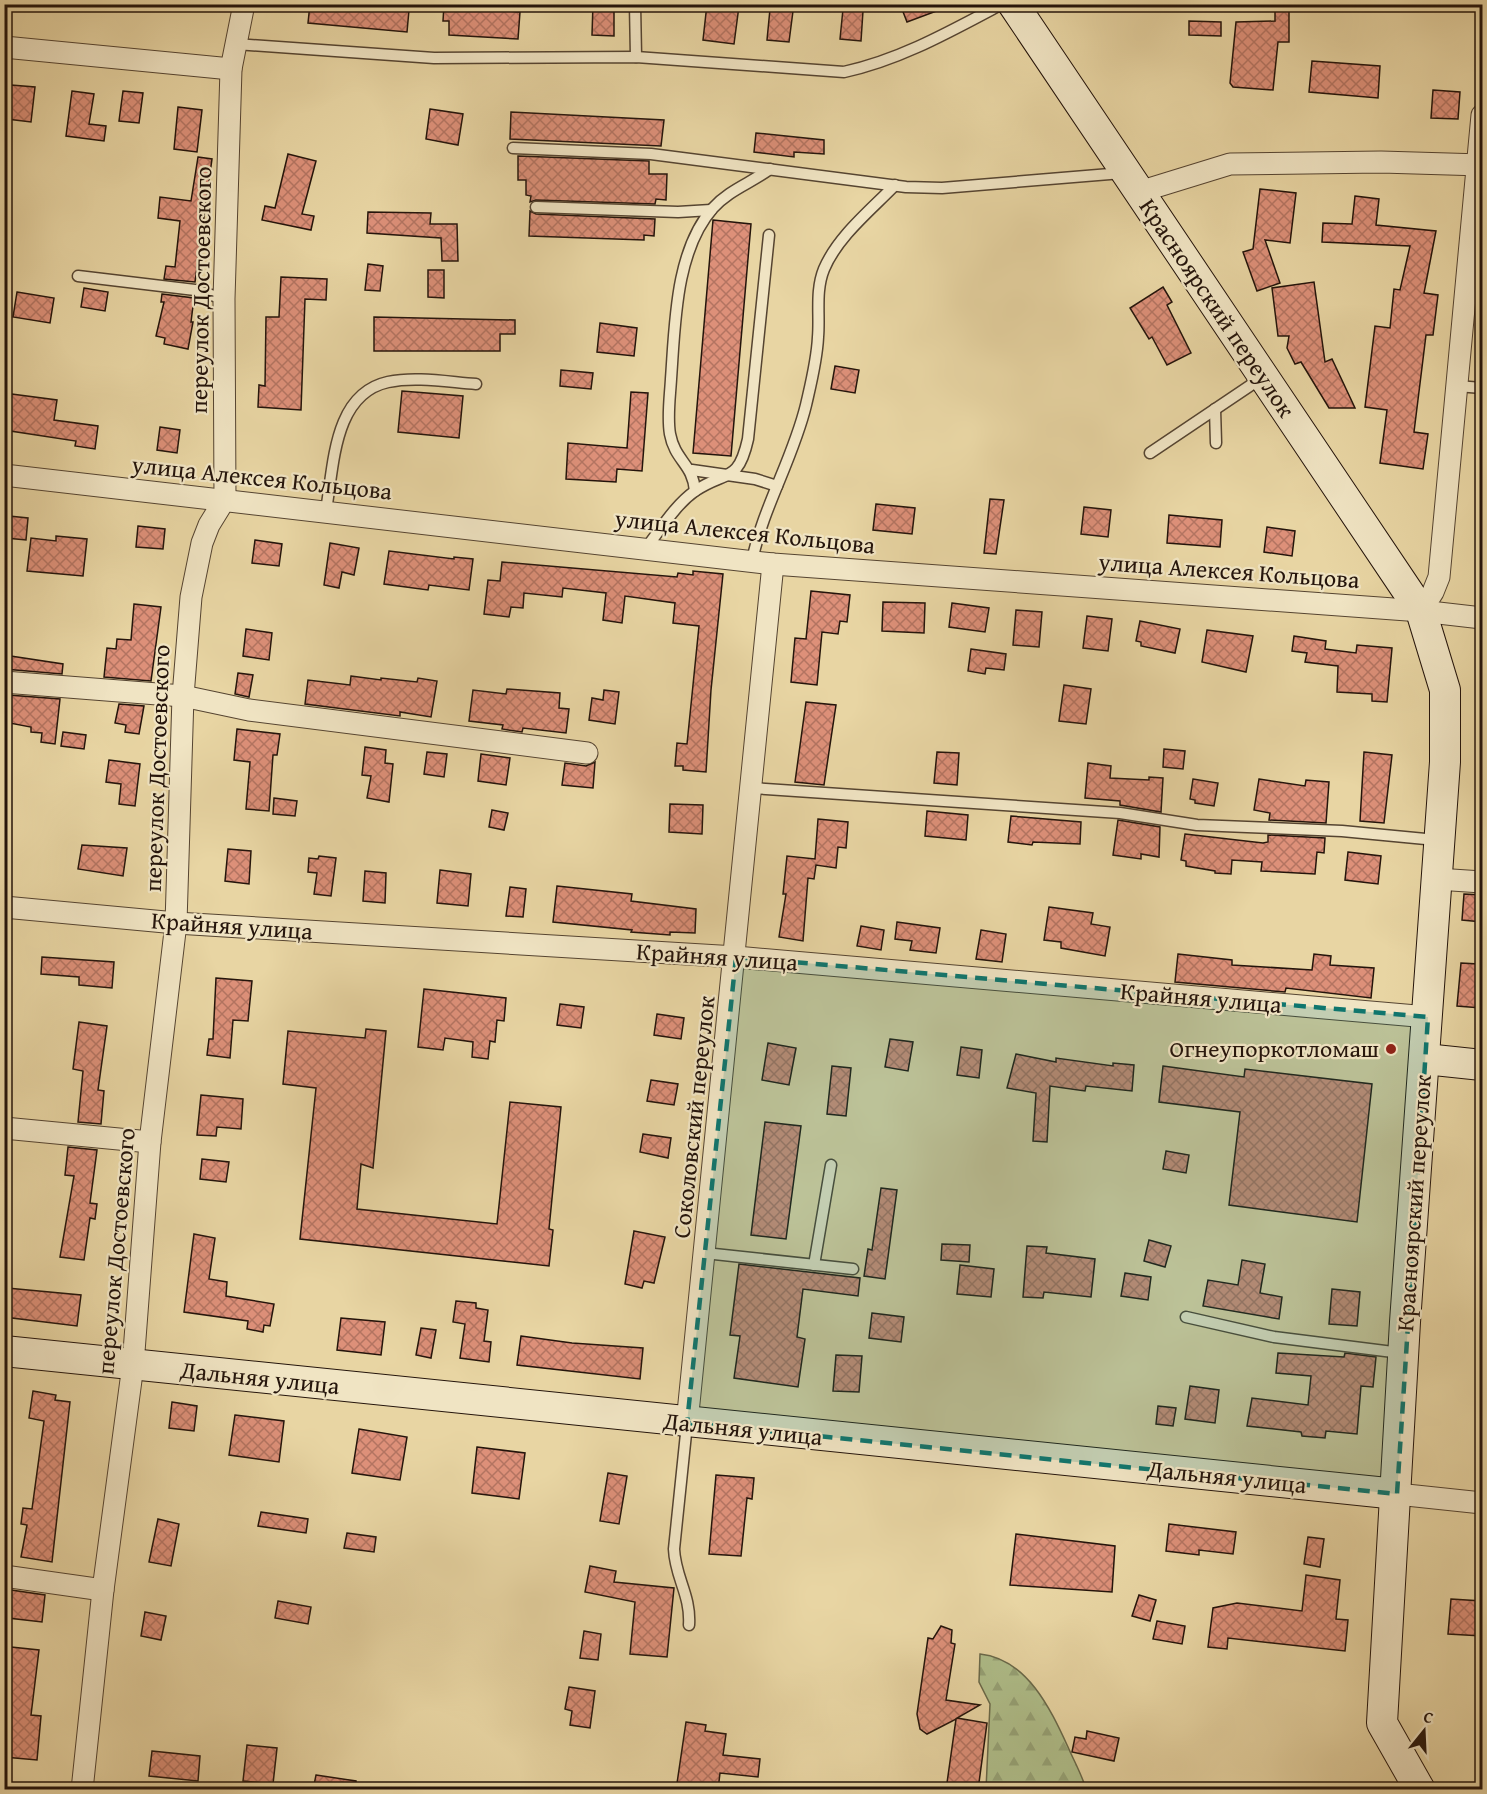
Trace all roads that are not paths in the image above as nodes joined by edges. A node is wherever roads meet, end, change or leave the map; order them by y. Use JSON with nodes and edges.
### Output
{"nodes":[{"id":1,"x":244,"y":4,"type":"edge"},
{"id":2,"x":635,"y":4,"type":"edge"},
{"id":3,"x":1002,"y":4,"type":"edge"},
{"id":4,"x":1013,"y":4,"type":"edge"},
{"id":5,"x":236,"y":44,"type":"junction"},
{"id":6,"x":4,"y":47,"type":"edge"},
{"id":7,"x":636,"y":57,"type":"junction"},
{"id":8,"x":231,"y":69,"type":"junction"},
{"id":9,"x":1482,"y":116,"type":"edge"},
{"id":10,"x":513,"y":148,"type":"dead end"},
{"id":11,"x":1480,"y":164,"type":"edge"},
{"id":12,"x":770,"y":170,"type":"junction"},
{"id":13,"x":1133,"y":182,"type":"junction"},
{"id":14,"x":895,"y":185,"type":"junction"},
{"id":15,"x":536,"y":207,"type":"dead end"},
{"id":16,"x":711,"y":210,"type":"junction"},
{"id":17,"x":769,"y":235,"type":"dead end"},
{"id":18,"x":78,"y":276,"type":"dead end"},
{"id":19,"x":224,"y":299,"type":"junction"},
{"id":20,"x":1263,"y":377,"type":"junction"},
{"id":21,"x":476,"y":384,"type":"dead end"},
{"id":22,"x":1457,"y":386,"type":"junction"},
{"id":23,"x":1482,"y":388,"type":"edge"},
{"id":24,"x":1215,"y":409,"type":"junction"},
{"id":25,"x":1216,"y":443,"type":"dead end"},
{"id":26,"x":1150,"y":453,"type":"dead end"},
{"id":27,"x":692,"y":470,"type":"junction"},
{"id":28,"x":4,"y":475,"type":"edge"},
{"id":29,"x":732,"y":475,"type":"junction"},
{"id":30,"x":777,"y":486,"type":"junction"},
{"id":31,"x":695,"y":491,"type":"junction"},
{"id":32,"x":225,"y":499,"type":"junction"},
{"id":33,"x":326,"y":510,"type":"junction"},
{"id":34,"x":646,"y":548,"type":"junction"},
{"id":35,"x":752,"y":561,"type":"junction"},
{"id":36,"x":773,"y":564,"type":"junction"},
{"id":37,"x":1421,"y":611,"type":"junction"},
{"id":38,"x":1482,"y":618,"type":"edge"},
{"id":39,"x":4,"y":682,"type":"edge"},
{"id":40,"x":183,"y":696,"type":"junction"},
{"id":41,"x":587,"y":753,"type":"dead end"},
{"id":42,"x":752,"y":788,"type":"junction"},
{"id":43,"x":1440,"y":840,"type":"junction"},
{"id":44,"x":1437,"y":879,"type":"junction"},
{"id":45,"x":1482,"y":882,"type":"edge"},
{"id":46,"x":4,"y":907,"type":"edge"},
{"id":47,"x":176,"y":923,"type":"junction"},
{"id":48,"x":736,"y":957,"type":"junction"},
{"id":49,"x":1428,"y":1017,"type":"junction"},
{"id":50,"x":1425,"y":1059,"type":"junction"},
{"id":51,"x":1482,"y":1065,"type":"edge"},
{"id":52,"x":4,"y":1128,"type":"edge"},
{"id":53,"x":150,"y":1142,"type":"junction"},
{"id":54,"x":831,"y":1166,"type":"dead end"},
{"id":55,"x":705,"y":1253,"type":"junction"},
{"id":56,"x":814,"y":1265,"type":"junction"},
{"id":57,"x":854,"y":1269,"type":"dead end"},
{"id":58,"x":1186,"y":1317,"type":"dead end"},
{"id":59,"x":4,"y":1351,"type":"edge"},
{"id":60,"x":1404,"y":1353,"type":"junction"},
{"id":61,"x":133,"y":1365,"type":"junction"},
{"id":62,"x":687,"y":1423,"type":"junction"},
{"id":63,"x":1397,"y":1494,"type":"junction"},
{"id":64,"x":1482,"y":1503,"type":"edge"},
{"id":65,"x":4,"y":1576,"type":"edge"},
{"id":66,"x":103,"y":1590,"type":"junction"},
{"id":67,"x":689,"y":1624,"type":"dead end"},
{"id":68,"x":82,"y":1790,"type":"edge"},
{"id":69,"x":1420,"y":1790,"type":"edge"}],
"edges":[{"from":1,"to":5,"type":"street","name":"переулок Достоевского"},
{"from":2,"to":7,"type":"lane"},
{"from":3,"to":7,"type":"lane"},
{"from":4,"to":13,"type":"main road","name":"Красноярский переулок"},
{"from":5,"to":7,"type":"lane"},
{"from":5,"to":8,"type":"street","name":"переулок Достоевского"},
{"from":6,"to":8,"type":"street"},
{"from":8,"to":19,"type":"street","name":"переулок Достоевского"},
{"from":9,"to":11,"type":"street"},
{"from":10,"to":12,"type":"lane"},
{"from":11,"to":13,"type":"street"},
{"from":11,"to":22,"type":"street"},
{"from":12,"to":14,"type":"lane"},
{"from":12,"to":16,"type":"lane"},
{"from":13,"to":14,"type":"lane"},
{"from":13,"to":20,"type":"main road","name":"Красноярский переулок"},
{"from":14,"to":30,"type":"lane"},
{"from":15,"to":16,"type":"lane"},
{"from":16,"to":27,"type":"lane"},
{"from":17,"to":29,"type":"lane"},
{"from":18,"to":19,"type":"lane"},
{"from":19,"to":32,"type":"street","name":"переулок Достоевского"},
{"from":20,"to":24,"type":"lane"},
{"from":20,"to":37,"type":"main road","name":"Красноярский переулок"},
{"from":21,"to":33,"type":"lane"},
{"from":22,"to":23,"type":"lane"},
{"from":22,"to":37,"type":"street"},
{"from":24,"to":25,"type":"lane"},
{"from":24,"to":26,"type":"lane"},
{"from":27,"to":29,"type":"lane"},
{"from":27,"to":31,"type":"lane"},
{"from":28,"to":32,"type":"street","name":"улица Алексея Кольцова"},
{"from":29,"to":30,"type":"lane"},
{"from":29,"to":31,"type":"lane"},
{"from":30,"to":35,"type":"lane"},
{"from":31,"to":34,"type":"lane"},
{"from":32,"to":33,"type":"street","name":"улица Алексея Кольцова"},
{"from":32,"to":40,"type":"street","name":"переулок Достоевского"},
{"from":33,"to":34,"type":"street","name":"улица Алексея Кольцова"},
{"from":34,"to":35,"type":"street","name":"улица Алексея Кольцова"},
{"from":35,"to":36,"type":"street","name":"улица Алексея Кольцова"},
{"from":36,"to":37,"type":"street","name":"улица Алексея Кольцова"},
{"from":36,"to":42,"type":"street","name":"Соколовский переулок"},
{"from":37,"to":38,"type":"street","name":"улица Алексея Кольцова"},
{"from":37,"to":43,"type":"main road","name":"Красноярский переулок"},
{"from":39,"to":40,"type":"street"},
{"from":40,"to":41,"type":"street"},
{"from":40,"to":47,"type":"street","name":"переулок Достоевского"},
{"from":42,"to":43,"type":"lane"},
{"from":42,"to":48,"type":"street","name":"Соколовский переулок"},
{"from":43,"to":44,"type":"main road","name":"Красноярский переулок"},
{"from":44,"to":45,"type":"street"},
{"from":44,"to":49,"type":"main road","name":"Красноярский переулок"},
{"from":46,"to":47,"type":"street","name":"Крайняя улица"},
{"from":47,"to":48,"type":"street","name":"Крайняя улица"},
{"from":47,"to":53,"type":"street","name":"переулок Достоевского"},
{"from":48,"to":49,"type":"street","name":"Крайняя улица"},
{"from":48,"to":55,"type":"street","name":"Соколовский переулок"},
{"from":49,"to":50,"type":"main road","name":"Красноярский переулок"},
{"from":50,"to":51,"type":"main road"},
{"from":50,"to":60,"type":"main road","name":"Красноярский переулок"},
{"from":52,"to":53,"type":"street"},
{"from":53,"to":61,"type":"street","name":"переулок Достоевского"},
{"from":54,"to":56,"type":"lane"},
{"from":55,"to":56,"type":"lane"},
{"from":55,"to":62,"type":"street","name":"Соколовский переулок"},
{"from":56,"to":57,"type":"lane"},
{"from":58,"to":60,"type":"lane"},
{"from":59,"to":61,"type":"main road","name":"Дальняя улица"},
{"from":60,"to":63,"type":"main road","name":"Красноярский переулок"},
{"from":61,"to":62,"type":"main road","name":"Дальняя улица"},
{"from":61,"to":66,"type":"street","name":"переулок Достоевского"},
{"from":62,"to":63,"type":"main road","name":"Дальняя улица"},
{"from":62,"to":67,"type":"lane"},
{"from":63,"to":64,"type":"street","name":"Дальняя улица"},
{"from":63,"to":69,"type":"main road","name":"Красноярский переулок"},
{"from":65,"to":66,"type":"street"},
{"from":66,"to":68,"type":"street","name":"переулок Достоевского"}]}
